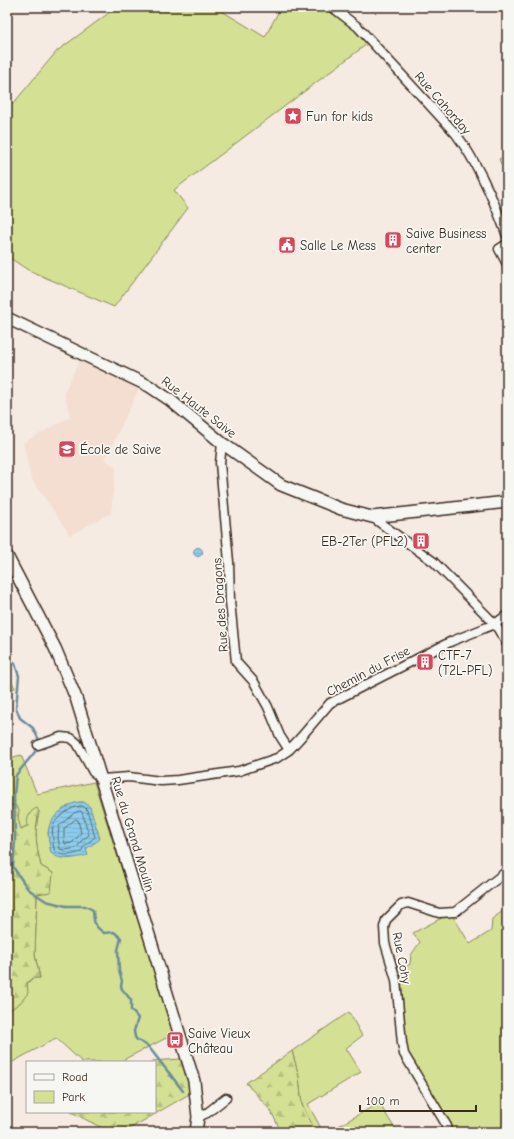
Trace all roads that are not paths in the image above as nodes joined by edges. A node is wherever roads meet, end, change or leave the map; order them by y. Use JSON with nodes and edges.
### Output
{"nodes":[{"id":1,"x":332,"y":7,"type":"edge"},
{"id":2,"x":507,"y":236,"type":"edge"},
{"id":3,"x":507,"y":244,"type":"edge"},
{"id":4,"x":507,"y":264,"type":"edge"},
{"id":5,"x":7,"y":318,"type":"edge"},
{"id":6,"x":222,"y":444,"type":"junction"},
{"id":7,"x":507,"y":502,"type":"edge"},
{"id":8,"x":372,"y":517,"type":"junction"},
{"id":9,"x":7,"y":556,"type":"edge"},
{"id":10,"x":507,"y":615,"type":"edge"},
{"id":11,"x":495,"y":624,"type":"junction"},
{"id":12,"x":507,"y":644,"type":"edge"},
{"id":13,"x":40,"y":745,"type":"dead end"},
{"id":14,"x":289,"y":750,"type":"junction"},
{"id":15,"x":102,"y":779,"type":"junction"},
{"id":16,"x":507,"y":871,"type":"edge"},
{"id":17,"x":226,"y":1098,"type":"dead end"},
{"id":18,"x":198,"y":1117,"type":"junction"},
{"id":19,"x":196,"y":1132,"type":"edge"},
{"id":20,"x":445,"y":1132,"type":"edge"}],
"edges":[{"from":1,"to":2,"type":"street","name":"Rue Cahorday"},
{"from":3,"to":4,"type":"street"},
{"from":5,"to":6,"type":"street","name":"Rue Haute Saive"},
{"from":6,"to":8,"type":"street","name":"Rue Haute Saive"},
{"from":6,"to":14,"type":"street","name":"Rue des Dragons"},
{"from":7,"to":8,"type":"street","name":"Rue Haute Saive"},
{"from":8,"to":11,"type":"street","name":"Rue Haute Saive"},
{"from":9,"to":15,"type":"street","name":"Rue du Grand Moulin"},
{"from":10,"to":11,"type":"street"},
{"from":11,"to":12,"type":"street","name":"Rue Haute Saive"},
{"from":11,"to":14,"type":"street","name":"Chemin du Frise"},
{"from":13,"to":15,"type":"street"},
{"from":14,"to":15,"type":"street","name":"Chemin du Frise"},
{"from":15,"to":18,"type":"street","name":"Rue du Grand Moulin"},
{"from":16,"to":20,"type":"street","name":"Rue Cohy"},
{"from":17,"to":18,"type":"street"},
{"from":18,"to":19,"type":"street","name":"Rue du Grand Moulin"}]}
